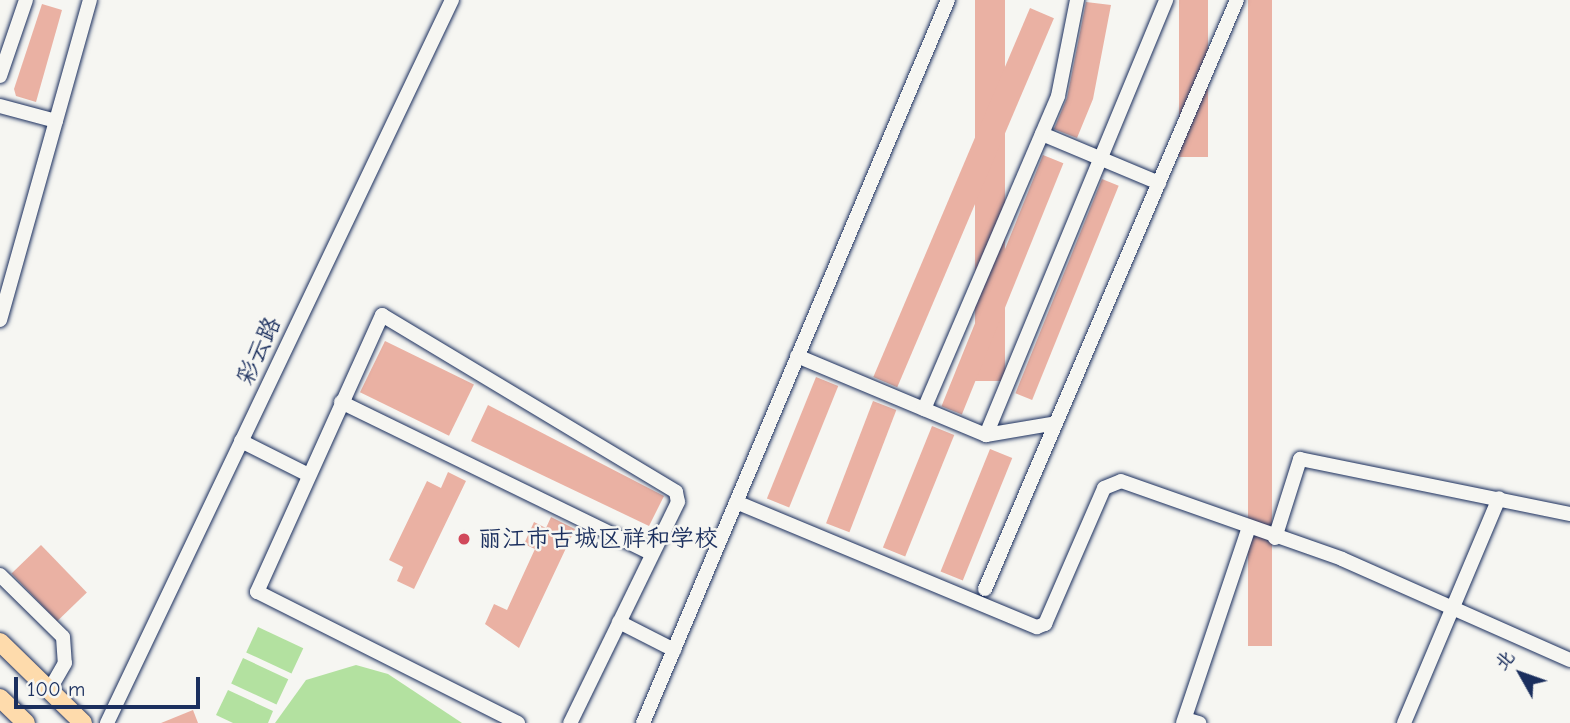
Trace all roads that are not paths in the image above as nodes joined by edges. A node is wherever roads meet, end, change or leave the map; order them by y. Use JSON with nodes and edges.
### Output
{"nodes":[{"id":1,"x":26,"y":0,"type":"edge"},
{"id":2,"x":452,"y":0,"type":"edge"},
{"id":3,"x":948,"y":0,"type":"edge"},
{"id":4,"x":1077,"y":0,"type":"edge"},
{"id":5,"x":1166,"y":0,"type":"edge"},
{"id":6,"x":1237,"y":0,"type":"edge"},
{"id":7,"x":85,"y":1,"type":"edge"},
{"id":8,"x":0,"y":76,"type":"edge"},
{"id":9,"x":0,"y":106,"type":"edge"},
{"id":10,"x":56,"y":121,"type":"junction"},
{"id":11,"x":1042,"y":134,"type":"junction"},
{"id":12,"x":1098,"y":158,"type":"junction"},
{"id":13,"x":1159,"y":183,"type":"junction"},
{"id":14,"x":0,"y":320,"type":"edge"},
{"id":15,"x":797,"y":356,"type":"junction"},
{"id":16,"x":341,"y":402,"type":"junction"},
{"id":17,"x":924,"y":409,"type":"junction"},
{"id":18,"x":1056,"y":423,"type":"junction"},
{"id":19,"x":986,"y":435,"type":"junction"},
{"id":20,"x":241,"y":441,"type":"junction"},
{"id":21,"x":307,"y":474,"type":"junction"},
{"id":22,"x":1499,"y":498,"type":"junction"},
{"id":23,"x":736,"y":502,"type":"junction"},
{"id":24,"x":1570,"y":514,"type":"edge"},
{"id":25,"x":1248,"y":530,"type":"junction"},
{"id":26,"x":1275,"y":538,"type":"junction"},
{"id":27,"x":653,"y":554,"type":"junction"},
{"id":28,"x":0,"y":575,"type":"edge"},
{"id":29,"x":985,"y":589,"type":"dead end"},
{"id":30,"x":1450,"y":608,"type":"junction"},
{"id":31,"x":619,"y":622,"type":"junction"},
{"id":32,"x":0,"y":642,"type":"edge"},
{"id":33,"x":674,"y":650,"type":"junction"},
{"id":34,"x":1570,"y":660,"type":"edge"},
{"id":35,"x":49,"y":691,"type":"junction"},
{"id":36,"x":0,"y":698,"type":"edge"},
{"id":37,"x":1189,"y":722,"type":"edge"},
{"id":38,"x":26,"y":723,"type":"edge"},
{"id":39,"x":83,"y":723,"type":"edge"},
{"id":40,"x":107,"y":723,"type":"edge"},
{"id":41,"x":518,"y":723,"type":"edge"},
{"id":42,"x":570,"y":723,"type":"edge"},
{"id":43,"x":643,"y":723,"type":"edge"},
{"id":44,"x":1404,"y":723,"type":"edge"}],
"edges":[{"from":1,"to":8,"type":"street"},
{"from":2,"to":20,"type":"street","name":"彩云路"},
{"from":3,"to":15,"type":"street"},
{"from":4,"to":11,"type":"street"},
{"from":5,"to":12,"type":"street"},
{"from":6,"to":13,"type":"street"},
{"from":7,"to":10,"type":"street"},
{"from":9,"to":10,"type":"street"},
{"from":10,"to":14,"type":"street"},
{"from":11,"to":12,"type":"street"},
{"from":11,"to":17,"type":"street"},
{"from":12,"to":13,"type":"street"},
{"from":12,"to":19,"type":"street"},
{"from":13,"to":18,"type":"street"},
{"from":15,"to":17,"type":"street"},
{"from":15,"to":23,"type":"street"},
{"from":16,"to":21,"type":"street"},
{"from":16,"to":27,"type":"street"},
{"from":16,"to":27,"type":"street"},
{"from":17,"to":19,"type":"street"},
{"from":18,"to":19,"type":"street"},
{"from":18,"to":29,"type":"street"},
{"from":20,"to":21,"type":"street"},
{"from":20,"to":40,"type":"street","name":"彩云路"},
{"from":21,"to":41,"type":"street"},
{"from":22,"to":24,"type":"street"},
{"from":22,"to":26,"type":"street"},
{"from":22,"to":30,"type":"street"},
{"from":23,"to":25,"type":"street"},
{"from":23,"to":33,"type":"street"},
{"from":25,"to":26,"type":"street"},
{"from":25,"to":37,"type":"street"},
{"from":26,"to":30,"type":"street"},
{"from":27,"to":31,"type":"street"},
{"from":28,"to":35,"type":"street"},
{"from":30,"to":34,"type":"street"},
{"from":30,"to":44,"type":"street"},
{"from":31,"to":33,"type":"street"},
{"from":31,"to":42,"type":"street"},
{"from":32,"to":35,"type":"main road"},
{"from":33,"to":43,"type":"street"},
{"from":35,"to":39,"type":"main road"},
{"from":36,"to":38,"type":"main road"}]}
